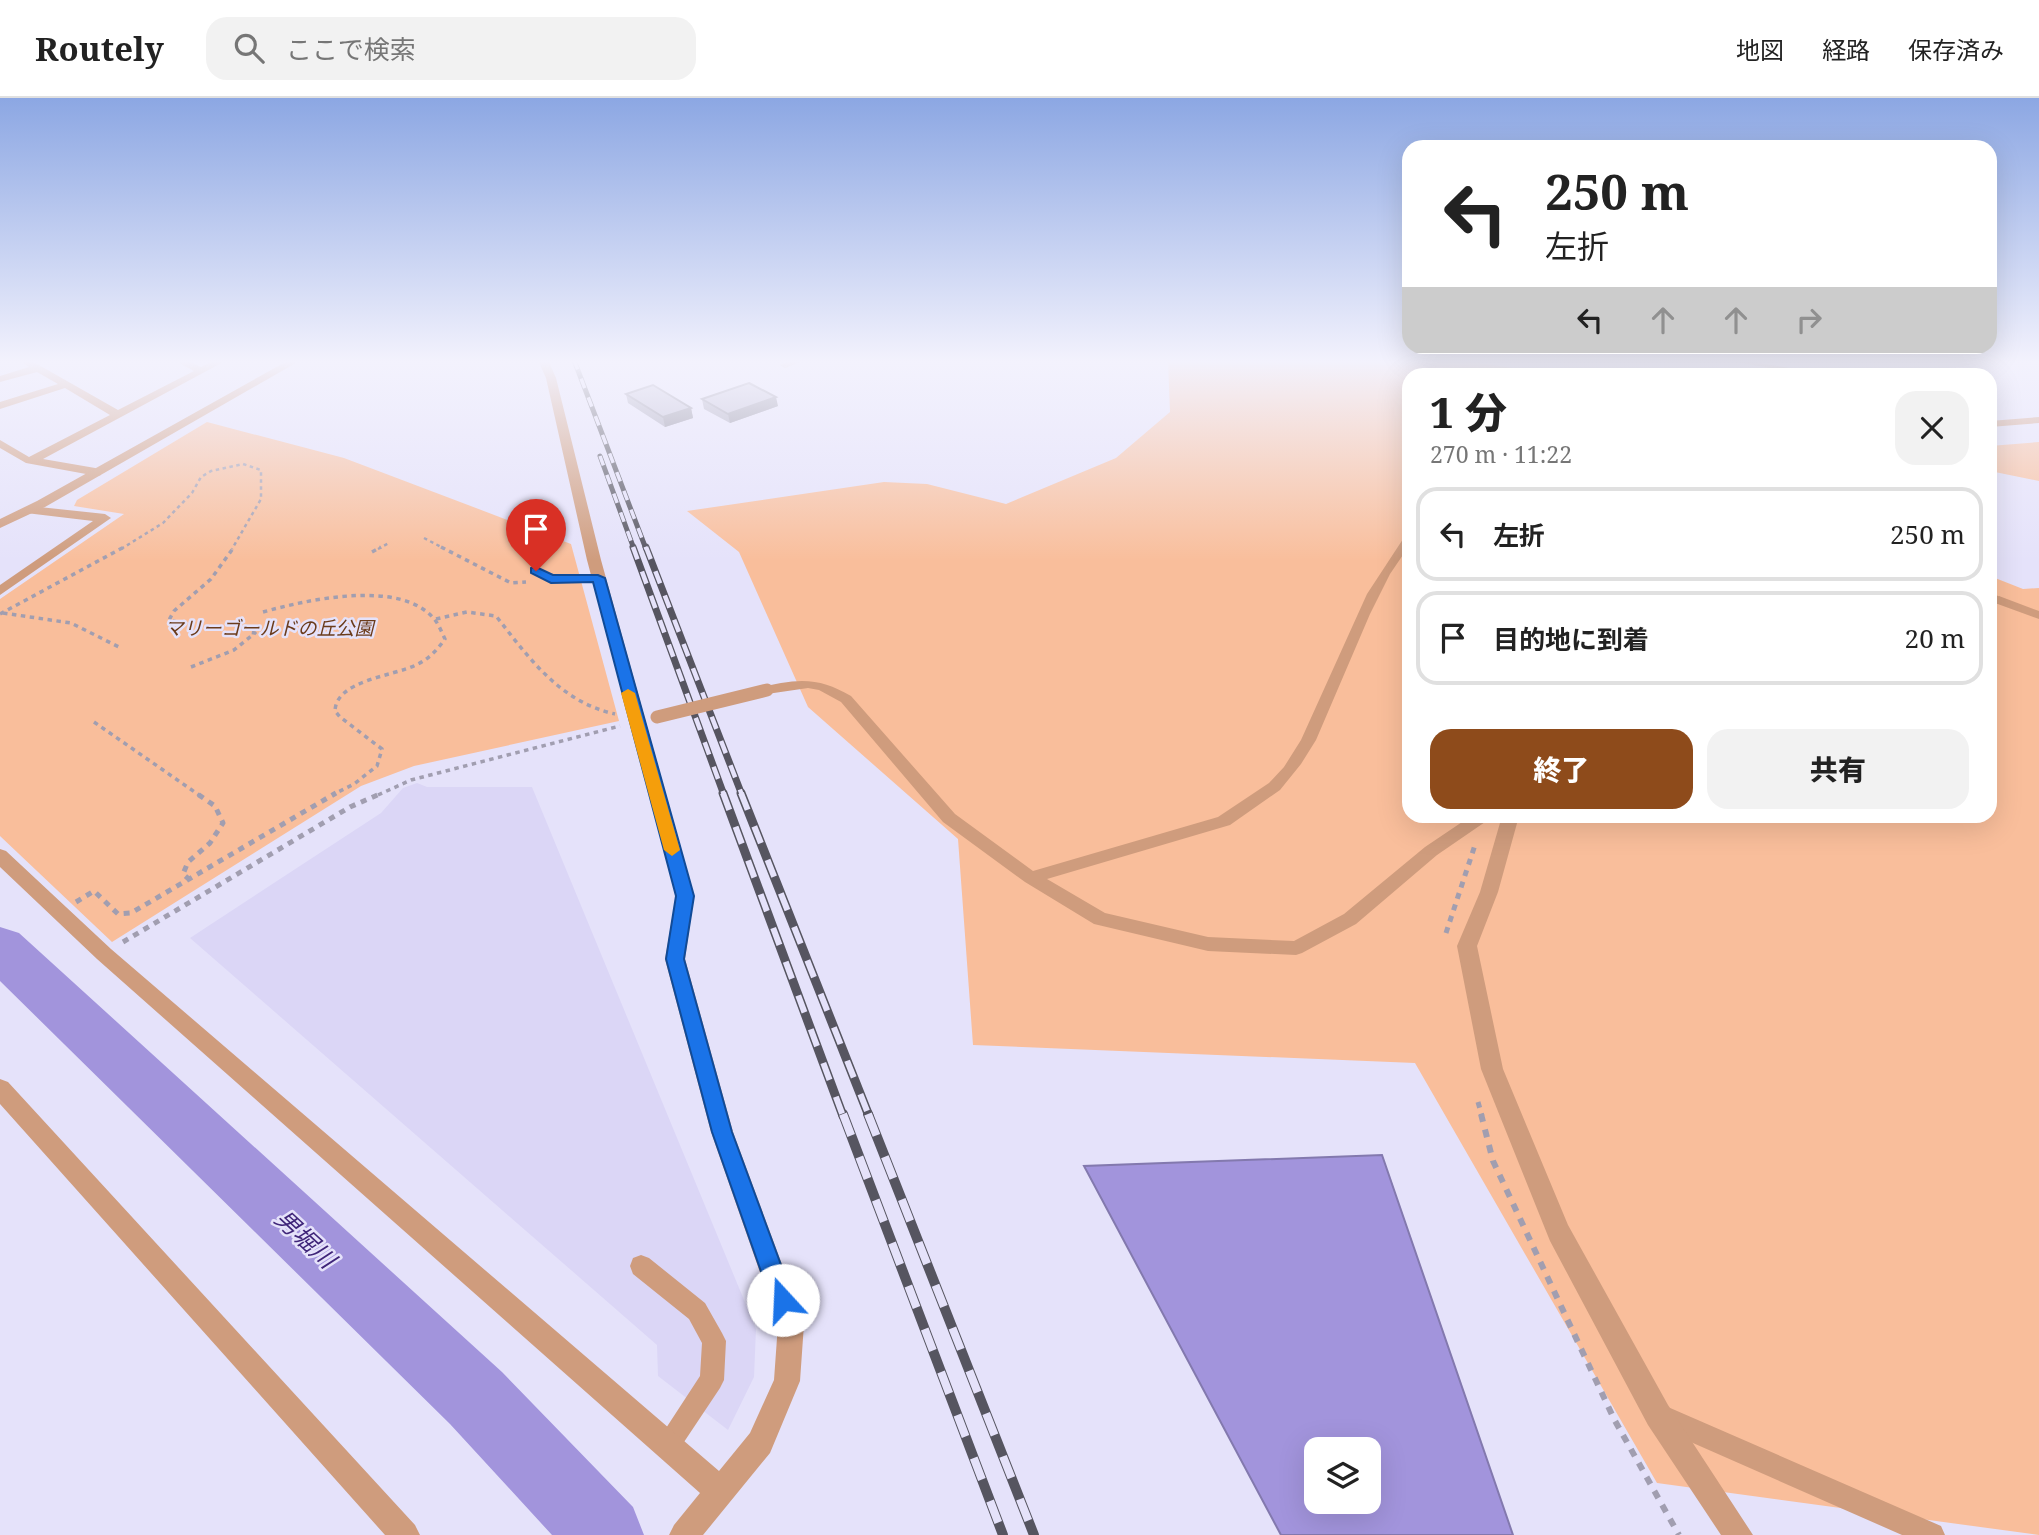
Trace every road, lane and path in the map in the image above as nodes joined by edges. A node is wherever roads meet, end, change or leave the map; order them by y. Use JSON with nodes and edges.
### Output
{"nodes":[{"id":1,"x":95,"y":427,"type":"edge"},
{"id":2,"x":176,"y":427,"type":"edge"},
{"id":3,"x":562,"y":427,"type":"edge"},
{"id":4,"x":0,"y":443,"type":"edge"},
{"id":5,"x":30,"y":461,"type":"junction"},
{"id":6,"x":97,"y":472,"type":"junction"},
{"id":7,"x":30,"y":510,"type":"junction"},
{"id":8,"x":0,"y":524,"type":"edge"},
{"id":9,"x":424,"y":538,"type":"dead end"},
{"id":10,"x":389,"y":544,"type":"dead end"},
{"id":11,"x":1402,"y":546,"type":"edge"},
{"id":12,"x":372,"y":552,"type":"dead end"},
{"id":13,"x":533,"y":576,"type":"joint"},
{"id":14,"x":598,"y":578,"type":"junction"},
{"id":15,"x":0,"y":591,"type":"edge"},
{"id":16,"x":1997,"y":599,"type":"edge"},
{"id":17,"x":263,"y":612,"type":"dead end"},
{"id":18,"x":1,"y":613,"type":"edge"},
{"id":19,"x":2039,"y":615,"type":"edge"},
{"id":20,"x":436,"y":620,"type":"junction"},
{"id":21,"x":177,"y":622,"type":"dead end"},
{"id":22,"x":248,"y":632,"type":"dead end"},
{"id":23,"x":119,"y":648,"type":"dead end"},
{"id":24,"x":191,"y":667,"type":"dead end"},
{"id":25,"x":642,"y":717,"type":"junction"},
{"id":26,"x":94,"y":722,"type":"dead end"},
{"id":27,"x":1472,"y":823,"type":"edge"},
{"id":28,"x":1508,"y":823,"type":"edge"},
{"id":29,"x":0,"y":856,"type":"edge"},
{"id":30,"x":1031,"y":878,"type":"junction"},
{"id":31,"x":190,"y":880,"type":"junction"},
{"id":32,"x":60,"y":911,"type":"junction"},
{"id":33,"x":104,"y":954,"type":"junction"},
{"id":34,"x":0,"y":1089,"type":"edge"},
{"id":35,"x":641,"y":1266,"type":"dead end"},
{"id":36,"x":1658,"y":1415,"type":"junction"},
{"id":37,"x":667,"y":1445,"type":"junction"},
{"id":38,"x":720,"y":1491,"type":"junction"},
{"id":39,"x":405,"y":1535,"type":"edge"},
{"id":40,"x":684,"y":1535,"type":"edge"},
{"id":41,"x":1738,"y":1535,"type":"edge"},
{"id":42,"x":1931,"y":1535,"type":"edge"}],
"edges":[{"from":1,"to":5,"type":"street"},
{"from":2,"to":6,"type":"street"},
{"from":3,"to":14,"type":"street"},
{"from":4,"to":5,"type":"street"},
{"from":5,"to":6,"type":"street"},
{"from":6,"to":7,"type":"street"},
{"from":7,"to":8,"type":"street"},
{"from":7,"to":15,"type":"street"},
{"from":9,"to":13,"type":"path"},
{"from":10,"to":12,"type":"path"},
{"from":11,"to":30,"type":"lane"},
{"from":13,"to":14,"type":"lane"},
{"from":14,"to":25,"type":"street"},
{"from":16,"to":19,"type":"lane"},
{"from":17,"to":20,"type":"path"},
{"from":18,"to":21,"type":"path"},
{"from":18,"to":23,"type":"path"},
{"from":20,"to":25,"type":"path"},
{"from":20,"to":31,"type":"path"},
{"from":22,"to":24,"type":"path"},
{"from":25,"to":30,"type":"lane","bridge":true},
{"from":25,"to":33,"type":"path"},
{"from":25,"to":38,"type":"street"},
{"from":26,"to":31,"type":"path"},
{"from":27,"to":30,"type":"lane"},
{"from":28,"to":36,"type":"street"},
{"from":29,"to":32,"type":"street"},
{"from":31,"to":32,"type":"path"},
{"from":32,"to":33,"type":"street"},
{"from":33,"to":37,"type":"street"},
{"from":34,"to":39,"type":"street"},
{"from":35,"to":37,"type":"lane"},
{"from":36,"to":41,"type":"street"},
{"from":36,"to":42,"type":"lane"},
{"from":37,"to":38,"type":"street"},
{"from":38,"to":40,"type":"street"}]}
